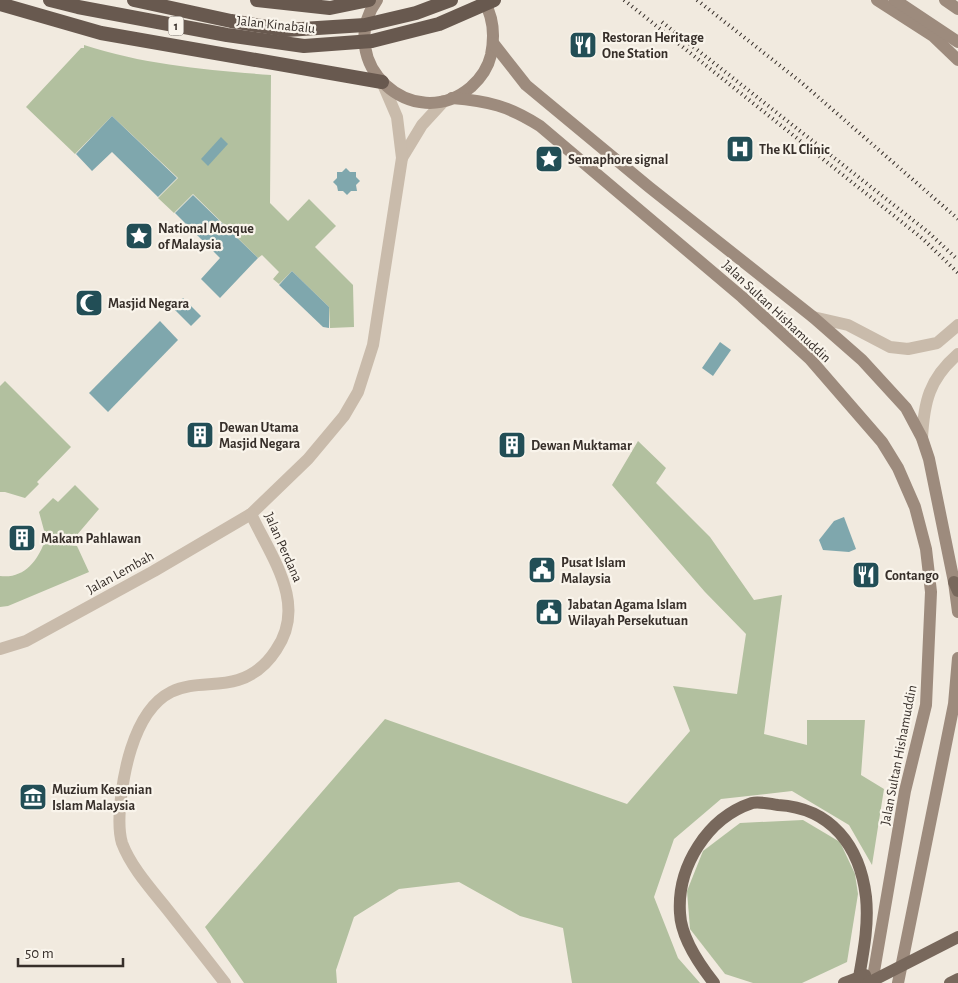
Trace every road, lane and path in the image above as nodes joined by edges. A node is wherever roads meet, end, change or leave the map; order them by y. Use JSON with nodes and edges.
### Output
{"nodes":[{"id":1,"x":50,"y":0,"type":"edge"},
{"id":2,"x":134,"y":0,"type":"edge"},
{"id":3,"x":257,"y":0,"type":"edge"},
{"id":4,"x":370,"y":0,"type":"edge"},
{"id":5,"x":377,"y":0,"type":"edge"},
{"id":6,"x":451,"y":0,"type":"edge"},
{"id":7,"x":483,"y":0,"type":"edge"},
{"id":8,"x":494,"y":0,"type":"edge"},
{"id":9,"x":877,"y":0,"type":"edge"},
{"id":10,"x":895,"y":0,"type":"edge"},
{"id":11,"x":945,"y":0,"type":"edge"},
{"id":12,"x":0,"y":4,"type":"edge"},
{"id":13,"x":958,"y":9,"type":"edge"},
{"id":14,"x":958,"y":42,"type":"edge"},
{"id":15,"x":493,"y":43,"type":"junction"},
{"id":16,"x":958,"y":60,"type":"edge"},
{"id":17,"x":382,"y":82,"type":"junction"},
{"id":18,"x":448,"y":100,"type":"junction"},
{"id":19,"x":402,"y":158,"type":"junction"},
{"id":20,"x":813,"y":317,"type":"junction"},
{"id":21,"x":958,"y":325,"type":"edge"},
{"id":22,"x":953,"y":358,"type":"edge"},
{"id":23,"x":922,"y":438,"type":"junction"},
{"id":24,"x":251,"y":514,"type":"junction"},
{"id":25,"x":956,"y":586,"type":"edge"},
{"id":26,"x":958,"y":612,"type":"edge"},
{"id":27,"x":0,"y":649,"type":"edge"},
{"id":28,"x":958,"y":658,"type":"edge"},
{"id":29,"x":958,"y":937,"type":"edge"},
{"id":30,"x":922,"y":954,"type":"junction"},
{"id":31,"x":958,"y":979,"type":"edge"},
{"id":32,"x":226,"y":983,"type":"edge"},
{"id":33,"x":714,"y":983,"type":"edge"},
{"id":34,"x":844,"y":983,"type":"edge"},
{"id":35,"x":858,"y":983,"type":"edge"},
{"id":36,"x":870,"y":983,"type":"edge"},
{"id":37,"x":898,"y":983,"type":"edge"},
{"id":38,"x":950,"y":983,"type":"edge"}],
"edges":[{"from":1,"to":8,"type":"highway","name":"Jalan Kinabalu","number":"1"},
{"from":2,"to":6,"type":"highway","name":"Jalan Kinabalu","number":"1"},
{"from":3,"to":4,"type":"highway"},
{"from":5,"to":17,"type":"main road"},
{"from":7,"to":15,"type":"main road"},
{"from":9,"to":16,"type":"main road"},
{"from":10,"to":14,"type":"main road"},
{"from":11,"to":13,"type":"main road"},
{"from":12,"to":17,"type":"highway"},
{"from":15,"to":18,"type":"main road"},
{"from":15,"to":20,"type":"main road","name":"Jalan Sultan Hishamuddin"},
{"from":17,"to":18,"type":"main road","name":"Jalan Sultan Hishamuddin"},
{"from":17,"to":19,"type":"street","name":"Jalan Perdana"},
{"from":18,"to":19,"type":"street","name":"Jalan Perdana"},
{"from":18,"to":36,"type":"main road","name":"Jalan Sultan Hishamuddin"},
{"from":19,"to":24,"type":"street","name":"Jalan Perdana"},
{"from":20,"to":21,"type":"street"},
{"from":20,"to":23,"type":"main road","name":"Jalan Sultan Hishamuddin"},
{"from":22,"to":23,"type":"street"},
{"from":23,"to":25,"type":"main road","name":"Jalan Sultan Hishamuddin"},
{"from":24,"to":27,"type":"street","name":"Jalan Lembah"},
{"from":24,"to":32,"type":"street","name":"Jalan Perdana"},
{"from":25,"to":26,"type":"main road","name":"Jalan Sultan Hishamuddin"},
{"from":28,"to":37,"type":"main road"},
{"from":29,"to":30,"type":"main road"},
{"from":30,"to":34,"type":"main road"},
{"from":30,"to":36,"type":"main road"},
{"from":31,"to":38,"type":"main road"},
{"from":33,"to":35,"type":"main road"}]}
